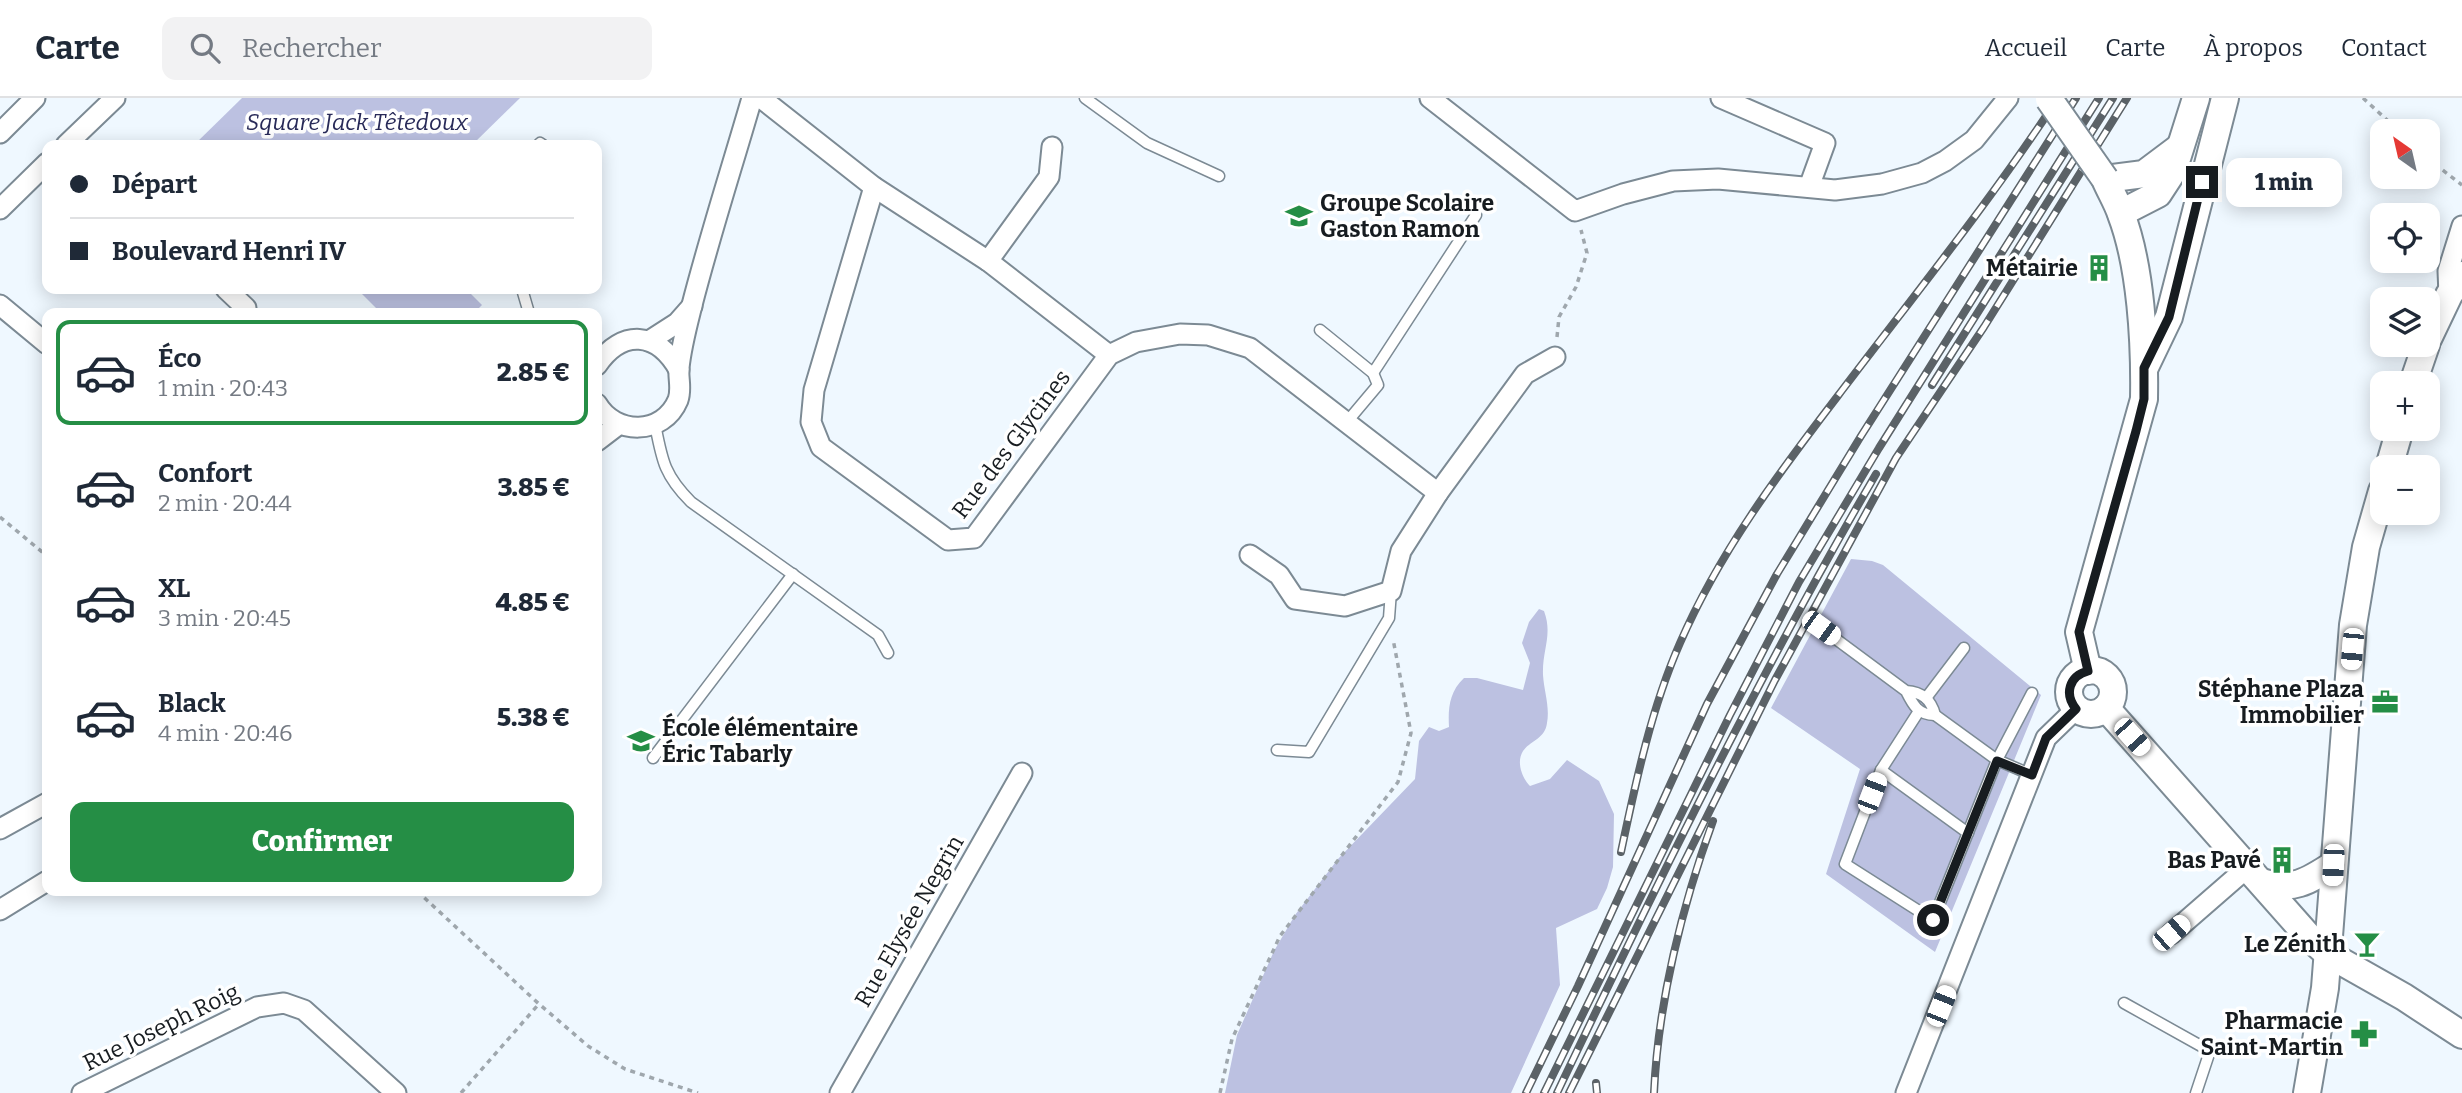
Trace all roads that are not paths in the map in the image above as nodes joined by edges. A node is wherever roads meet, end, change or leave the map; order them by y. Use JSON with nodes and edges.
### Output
{"nodes":[{"id":1,"x":35,"y":98,"type":"edge"},
{"id":2,"x":115,"y":98,"type":"edge"},
{"id":3,"x":752,"y":98,"type":"edge"},
{"id":4,"x":761,"y":98,"type":"edge"},
{"id":5,"x":1085,"y":98,"type":"edge"},
{"id":6,"x":1430,"y":98,"type":"edge"},
{"id":7,"x":1721,"y":98,"type":"edge"},
{"id":8,"x":2008,"y":98,"type":"edge"},
{"id":9,"x":2049,"y":98,"type":"edge"},
{"id":10,"x":2196,"y":98,"type":"edge"},
{"id":11,"x":2225,"y":98,"type":"edge"},
{"id":12,"x":0,"y":133,"type":"edge"},
{"id":13,"x":71,"y":140,"type":"edge"},
{"id":14,"x":1052,"y":147,"type":"dead end"},
{"id":15,"x":2180,"y":147,"type":"junction"},
{"id":16,"x":42,"y":168,"type":"edge"},
{"id":17,"x":1219,"y":176,"type":"dead end"},
{"id":18,"x":2105,"y":179,"type":"junction"},
{"id":19,"x":874,"y":187,"type":"junction"},
{"id":20,"x":1809,"y":187,"type":"junction"},
{"id":21,"x":0,"y":209,"type":"edge"},
{"id":22,"x":2121,"y":214,"type":"junction"},
{"id":23,"x":1476,"y":215,"type":"dead end"},
{"id":24,"x":2462,"y":226,"type":"edge"},
{"id":25,"x":988,"y":261,"type":"junction"},
{"id":26,"x":2456,"y":285,"type":"edge"},
{"id":27,"x":231,"y":294,"type":"edge"},
{"id":28,"x":0,"y":305,"type":"edge"},
{"id":29,"x":692,"y":305,"type":"junction"},
{"id":30,"x":246,"y":308,"type":"edge"},
{"id":31,"x":2440,"y":317,"type":"edge"},
{"id":32,"x":1320,"y":330,"type":"dead end"},
{"id":33,"x":42,"y":340,"type":"edge"},
{"id":34,"x":649,"y":341,"type":"junction"},
{"id":35,"x":602,"y":353,"type":"edge"},
{"id":36,"x":1109,"y":355,"type":"junction"},
{"id":37,"x":1555,"y":357,"type":"road end"},
{"id":38,"x":2144,"y":368,"type":"junction"},
{"id":39,"x":679,"y":370,"type":"junction"},
{"id":40,"x":1373,"y":373,"type":"junction"},
{"id":41,"x":602,"y":413,"type":"edge"},
{"id":42,"x":1346,"y":423,"type":"junction"},
{"id":43,"x":655,"y":424,"type":"junction"},
{"id":44,"x":618,"y":425,"type":"junction"},
{"id":45,"x":602,"y":436,"type":"edge"},
{"id":46,"x":1438,"y":493,"type":"junction"},
{"id":47,"x":2372,"y":525,"type":"edge"},
{"id":48,"x":1250,"y":555,"type":"dead end"},
{"id":49,"x":793,"y":574,"type":"junction"},
{"id":50,"x":1391,"y":591,"type":"junction"},
{"id":51,"x":1821,"y":628,"type":"dead end"},
{"id":52,"x":1964,"y":648,"type":"dead end"},
{"id":53,"x":888,"y":653,"type":"dead end"},
{"id":54,"x":2088,"y":671,"type":"junction"},
{"id":55,"x":1906,"y":691,"type":"junction"},
{"id":56,"x":2032,"y":693,"type":"dead end"},
{"id":57,"x":1926,"y":698,"type":"junction"},
{"id":58,"x":2106,"y":708,"type":"junction"},
{"id":59,"x":2076,"y":709,"type":"junction"},
{"id":60,"x":1919,"y":711,"type":"junction"},
{"id":61,"x":1935,"y":715,"type":"junction"},
{"id":62,"x":1277,"y":750,"type":"dead end"},
{"id":63,"x":653,"y":758,"type":"dead end"},
{"id":64,"x":1997,"y":761,"type":"junction"},
{"id":65,"x":1881,"y":770,"type":"junction"},
{"id":66,"x":1022,"y":773,"type":"dead end"},
{"id":67,"x":2032,"y":775,"type":"junction"},
{"id":68,"x":42,"y":806,"type":"edge"},
{"id":69,"x":0,"y":829,"type":"edge"},
{"id":70,"x":1968,"y":833,"type":"junction"},
{"id":71,"x":2333,"y":865,"type":"junction"},
{"id":72,"x":2254,"y":874,"type":"junction"},
{"id":73,"x":42,"y":884,"type":"edge"},
{"id":74,"x":0,"y":910,"type":"edge"},
{"id":75,"x":2171,"y":933,"type":"dead end"},
{"id":76,"x":2328,"y":954,"type":"junction"},
{"id":77,"x":2124,"y":1003,"type":"dead end"},
{"id":78,"x":2462,"y":1035,"type":"edge"},
{"id":79,"x":82,"y":1093,"type":"edge"},
{"id":80,"x":396,"y":1093,"type":"edge"},
{"id":81,"x":840,"y":1093,"type":"edge"},
{"id":82,"x":1906,"y":1093,"type":"edge"},
{"id":83,"x":2196,"y":1093,"type":"edge"},
{"id":84,"x":2307,"y":1093,"type":"edge"}],
"edges":[{"from":1,"to":12,"type":"street"},
{"from":2,"to":13,"type":"street"},
{"from":3,"to":29,"type":"street"},
{"from":4,"to":19,"type":"street"},
{"from":5,"to":17,"type":"lane"},
{"from":6,"to":20,"type":"street"},
{"from":7,"to":20,"type":"street"},
{"from":8,"to":20,"type":"street"},
{"from":9,"to":18,"type":"street","bridge":true},
{"from":10,"to":15,"type":"street"},
{"from":11,"to":38,"type":"street"},
{"from":14,"to":25,"type":"street"},
{"from":15,"to":18,"type":"street"},
{"from":15,"to":22,"type":"street"},
{"from":16,"to":21,"type":"street"},
{"from":18,"to":22,"type":"street"},
{"from":19,"to":25,"type":"street"},
{"from":19,"to":36,"type":"street","name":"Rue des Glycines"},
{"from":22,"to":38,"type":"street"},
{"from":23,"to":40,"type":"lane"},
{"from":24,"to":26,"type":"street"},
{"from":25,"to":36,"type":"street"},
{"from":26,"to":31,"type":"street"},
{"from":27,"to":30,"type":"street"},
{"from":28,"to":33,"type":"street"},
{"from":29,"to":34,"type":"street"},
{"from":29,"to":39,"type":"street"},
{"from":32,"to":40,"type":"lane"},
{"from":34,"to":35,"type":"street"},
{"from":34,"to":39,"type":"street"},
{"from":36,"to":42,"type":"street"},
{"from":37,"to":46,"type":"street"},
{"from":38,"to":54,"type":"street"},
{"from":39,"to":43,"type":"street"},
{"from":40,"to":42,"type":"lane"},
{"from":41,"to":44,"type":"street"},
{"from":42,"to":46,"type":"street"},
{"from":43,"to":44,"type":"street"},
{"from":43,"to":49,"type":"lane"},
{"from":44,"to":45,"type":"street"},
{"from":46,"to":50,"type":"street"},
{"from":47,"to":71,"type":"street"},
{"from":48,"to":50,"type":"street"},
{"from":49,"to":53,"type":"lane"},
{"from":49,"to":63,"type":"lane"},
{"from":50,"to":62,"type":"lane"},
{"from":51,"to":55,"type":"lane"},
{"from":52,"to":57,"type":"lane"},
{"from":54,"to":58,"type":"street"},
{"from":54,"to":59,"type":"street"},
{"from":55,"to":57,"type":"lane"},
{"from":55,"to":60,"type":"lane"},
{"from":56,"to":64,"type":"lane"},
{"from":57,"to":61,"type":"lane"},
{"from":58,"to":59,"type":"street"},
{"from":58,"to":72,"type":"street"},
{"from":59,"to":67,"type":"street"},
{"from":60,"to":61,"type":"lane"},
{"from":60,"to":65,"type":"lane"},
{"from":61,"to":64,"type":"lane"},
{"from":64,"to":67,"type":"lane"},
{"from":64,"to":70,"type":"lane"},
{"from":65,"to":70,"type":"lane"},
{"from":65,"to":70,"type":"lane"},
{"from":66,"to":81,"type":"street","name":"Rue Elysée Negrin"},
{"from":67,"to":82,"type":"street"},
{"from":68,"to":69,"type":"street"},
{"from":71,"to":72,"type":"street"},
{"from":71,"to":76,"type":"street"},
{"from":72,"to":75,"type":"street"},
{"from":72,"to":76,"type":"street"},
{"from":73,"to":74,"type":"street"},
{"from":76,"to":78,"type":"street"},
{"from":76,"to":84,"type":"street"},
{"from":77,"to":83,"type":"lane"},
{"from":79,"to":80,"type":"street","name":"Rue Joseph Roig"}]}
